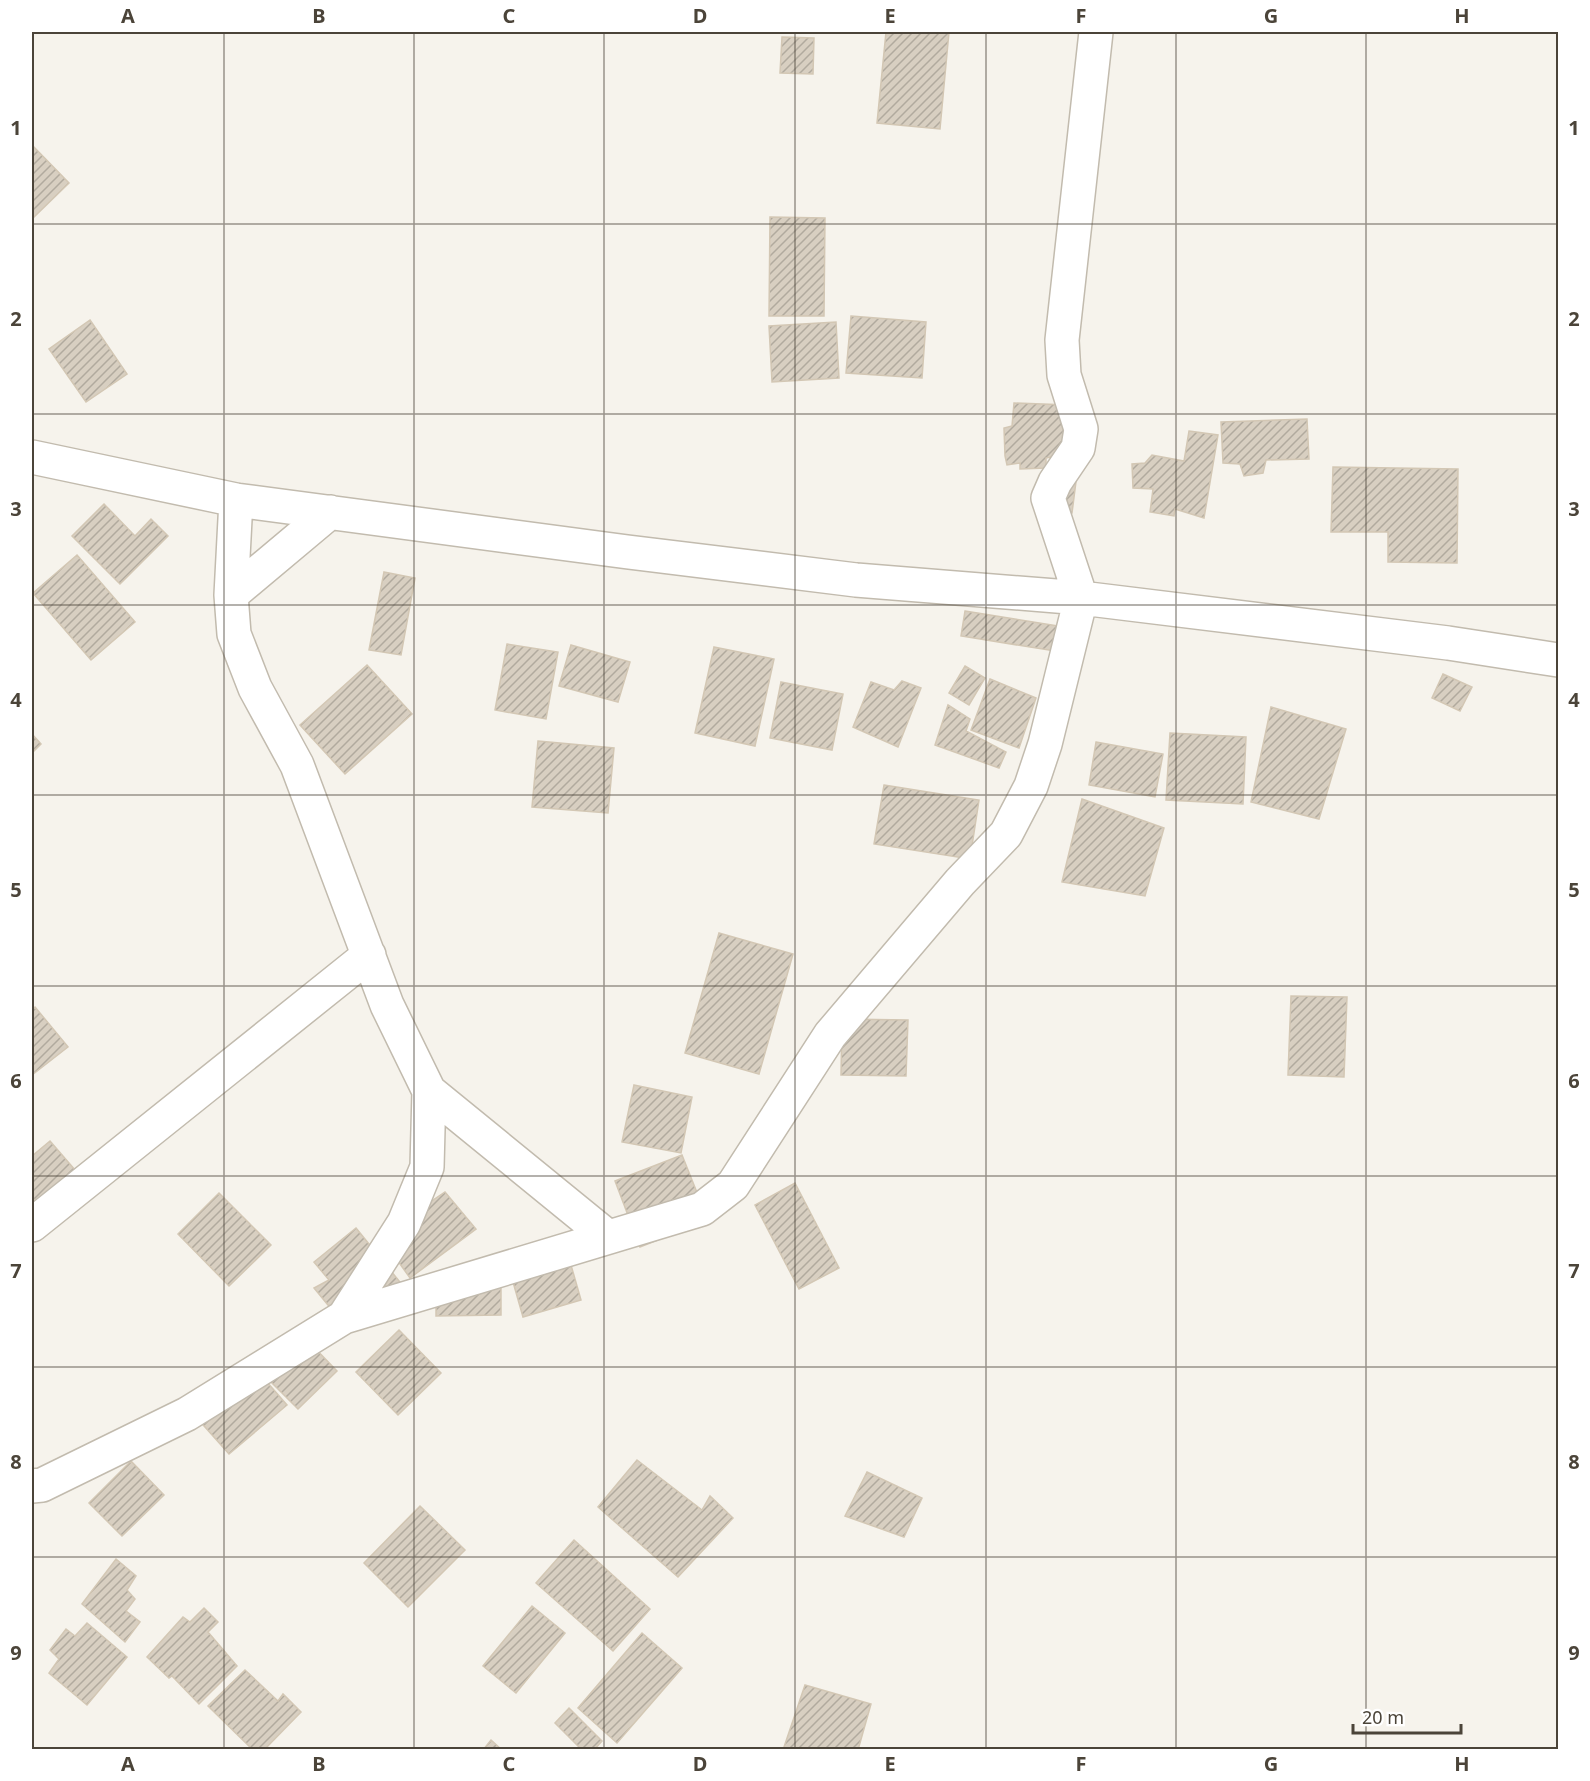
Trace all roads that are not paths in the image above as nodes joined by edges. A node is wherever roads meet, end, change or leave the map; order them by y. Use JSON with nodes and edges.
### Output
{"nodes":[{"id":1,"x":1096,"y":32,"type":"edge"},
{"id":2,"x":32,"y":457,"type":"edge"},
{"id":3,"x":236,"y":500,"type":"junction"},
{"id":4,"x":330,"y":512,"type":"junction"},
{"id":5,"x":231,"y":595,"type":"junction"},
{"id":6,"x":1081,"y":598,"type":"junction"},
{"id":7,"x":1558,"y":660,"type":"edge"},
{"id":8,"x":369,"y":955,"type":"junction"},
{"id":9,"x":429,"y":1091,"type":"junction"},
{"id":10,"x":32,"y":1225,"type":"edge"},
{"id":11,"x":608,"y":1238,"type":"junction"},
{"id":12,"x":345,"y":1317,"type":"junction"},
{"id":13,"x":32,"y":1486,"type":"edge"}],
"edges":[{"from":1,"to":6,"type":"street"},
{"from":2,"to":3,"type":"street"},
{"from":3,"to":4,"type":"street"},
{"from":3,"to":5,"type":"street"},
{"from":4,"to":5,"type":"street"},
{"from":4,"to":6,"type":"street"},
{"from":5,"to":8,"type":"street"},
{"from":6,"to":7,"type":"street"},
{"from":6,"to":11,"type":"street"},
{"from":8,"to":9,"type":"street"},
{"from":8,"to":10,"type":"street"},
{"from":9,"to":11,"type":"street"},
{"from":9,"to":12,"type":"street"},
{"from":11,"to":12,"type":"street"},
{"from":12,"to":13,"type":"street"}]}
